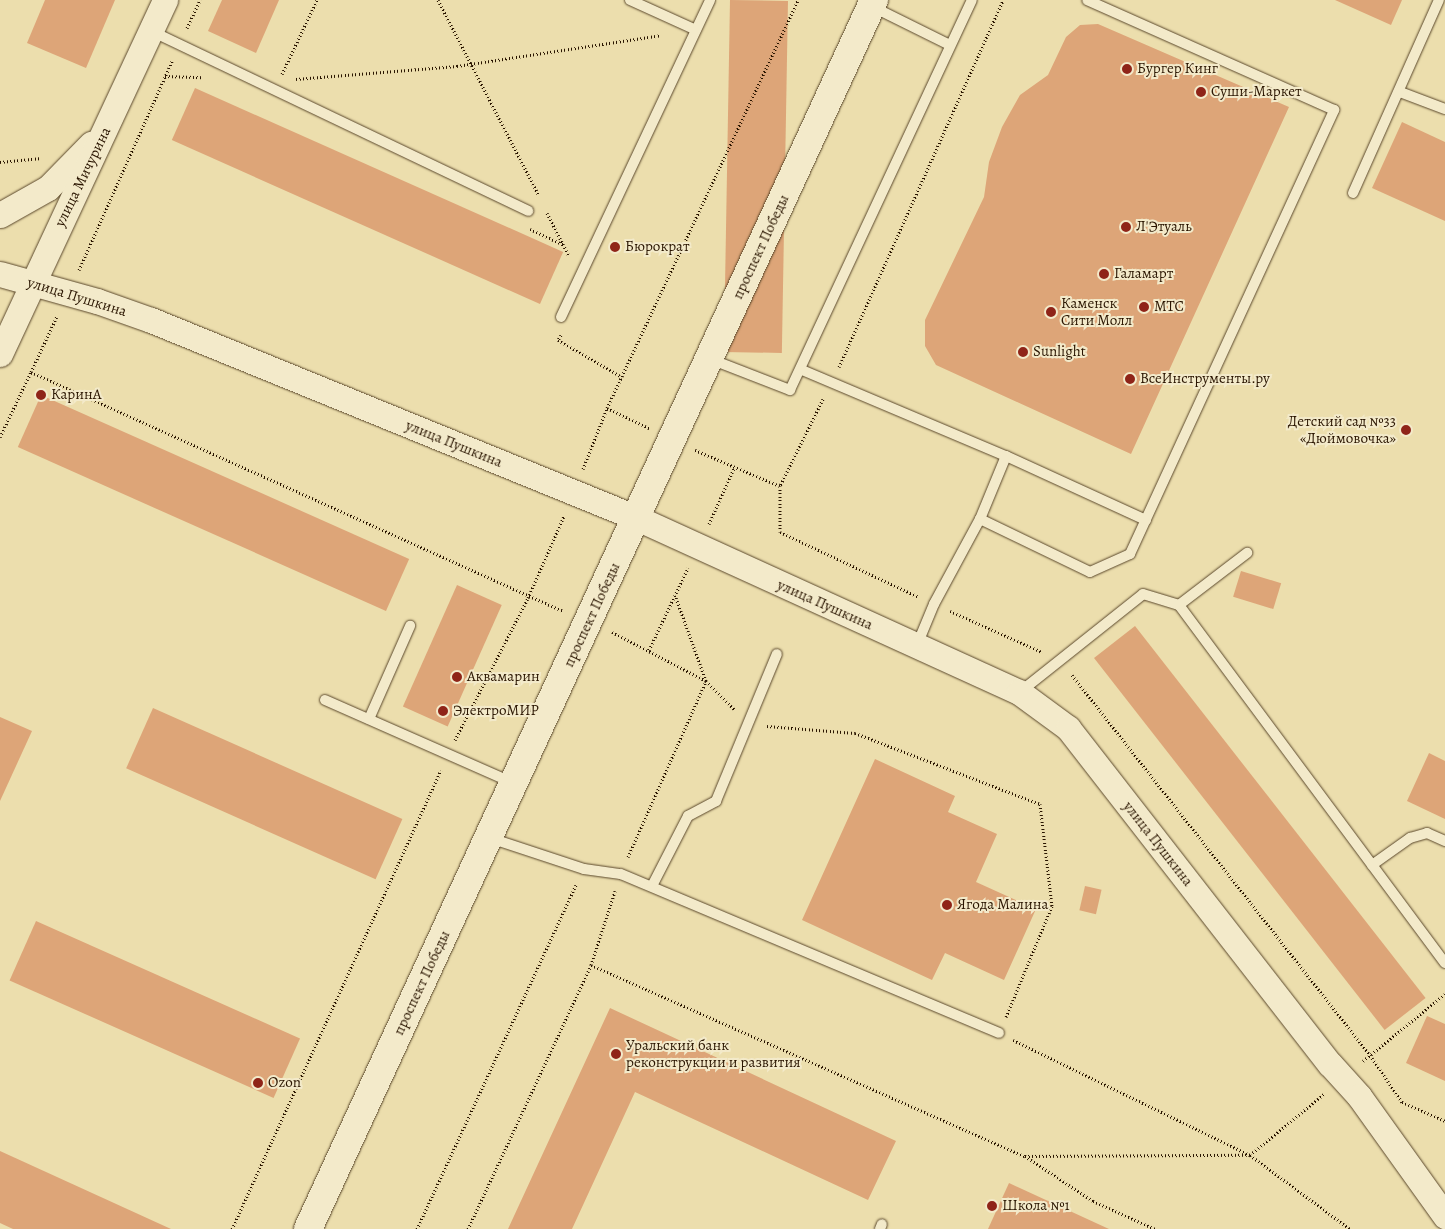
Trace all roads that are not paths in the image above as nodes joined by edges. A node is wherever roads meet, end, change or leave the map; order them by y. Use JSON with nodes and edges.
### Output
{"nodes":[{"id":1,"x":165,"y":0,"type":"edge"},
{"id":2,"x":630,"y":0,"type":"edge"},
{"id":3,"x":710,"y":0,"type":"edge"},
{"id":4,"x":972,"y":0,"type":"edge"},
{"id":5,"x":1087,"y":0,"type":"edge"},
{"id":6,"x":1439,"y":0,"type":"edge"},
{"id":7,"x":868,"y":2,"type":"edge"},
{"id":8,"x":696,"y":30,"type":"junction"},
{"id":9,"x":151,"y":31,"type":"junction"},
{"id":10,"x":950,"y":45,"type":"junction"},
{"id":11,"x":1400,"y":92,"type":"junction"},
{"id":12,"x":1445,"y":109,"type":"edge"},
{"id":13,"x":110,"y":121,"type":"junction"},
{"id":14,"x":1353,"y":193,"type":"dead end"},
{"id":15,"x":528,"y":211,"type":"dead end"},
{"id":16,"x":0,"y":215,"type":"edge"},
{"id":17,"x":0,"y":274,"type":"edge"},
{"id":18,"x":32,"y":283,"type":"junction"},
{"id":19,"x":561,"y":317,"type":"dead end"},
{"id":20,"x":0,"y":354,"type":"edge"},
{"id":21,"x":710,"y":359,"type":"junction"},
{"id":22,"x":802,"y":370,"type":"junction"},
{"id":23,"x":1006,"y":456,"type":"junction"},
{"id":24,"x":637,"y":518,"type":"junction"},
{"id":25,"x":980,"y":519,"type":"junction"},
{"id":26,"x":1146,"y":520,"type":"junction"},
{"id":27,"x":1246,"y":553,"type":"dead end"},
{"id":28,"x":1179,"y":605,"type":"junction"},
{"id":29,"x":410,"y":626,"type":"dead end"},
{"id":30,"x":916,"y":646,"type":"junction"},
{"id":31,"x":777,"y":654,"type":"dead end"},
{"id":32,"x":1019,"y":692,"type":"junction"},
{"id":33,"x":325,"y":700,"type":"dead end"},
{"id":34,"x":369,"y":719,"type":"junction"},
{"id":35,"x":514,"y":783,"type":"junction"},
{"id":36,"x":489,"y":837,"type":"junction"},
{"id":37,"x":1445,"y":841,"type":"edge"},
{"id":38,"x":1372,"y":865,"type":"junction"},
{"id":39,"x":652,"y":886,"type":"junction"},
{"id":40,"x":1445,"y":963,"type":"edge"},
{"id":41,"x":999,"y":1033,"type":"road end"},
{"id":42,"x":1445,"y":1216,"type":"edge"},
{"id":43,"x":308,"y":1229,"type":"edge"}],
"edges":[{"from":1,"to":9,"type":"street","name":"улица Мичурина"},
{"from":2,"to":8,"type":"lane"},
{"from":3,"to":8,"type":"lane"},
{"from":4,"to":10,"type":"lane"},
{"from":5,"to":26,"type":"lane"},
{"from":6,"to":11,"type":"lane"},
{"from":7,"to":10,"type":"lane"},
{"from":7,"to":21,"type":"main road","name":"проспект Победы"},
{"from":8,"to":19,"type":"lane"},
{"from":9,"to":13,"type":"street","name":"улица Мичурина"},
{"from":9,"to":15,"type":"lane"},
{"from":10,"to":22,"type":"lane"},
{"from":11,"to":12,"type":"lane"},
{"from":11,"to":14,"type":"lane"},
{"from":13,"to":16,"type":"street"},
{"from":13,"to":18,"type":"street","name":"улица Мичурина"},
{"from":17,"to":18,"type":"street","name":"улица Пушкина"},
{"from":18,"to":20,"type":"street","name":"улица Мичурина"},
{"from":18,"to":24,"type":"street","name":"улица Пушкина"},
{"from":21,"to":22,"type":"lane"},
{"from":21,"to":24,"type":"main road","name":"проспект Победы"},
{"from":22,"to":23,"type":"lane"},
{"from":23,"to":25,"type":"lane"},
{"from":23,"to":26,"type":"lane"},
{"from":24,"to":30,"type":"street","name":"улица Пушкина"},
{"from":24,"to":35,"type":"main road","name":"проспект Победы"},
{"from":25,"to":26,"type":"lane"},
{"from":25,"to":30,"type":"lane"},
{"from":27,"to":28,"type":"lane"},
{"from":28,"to":32,"type":"lane"},
{"from":28,"to":38,"type":"lane"},
{"from":29,"to":34,"type":"lane"},
{"from":30,"to":32,"type":"street","name":"улица Пушкина"},
{"from":31,"to":39,"type":"lane"},
{"from":32,"to":42,"type":"street","name":"улица Пушкина"},
{"from":33,"to":34,"type":"lane"},
{"from":34,"to":35,"type":"lane"},
{"from":35,"to":36,"type":"main road","name":"проспект Победы"},
{"from":36,"to":39,"type":"lane"},
{"from":36,"to":43,"type":"main road","name":"проспект Победы"},
{"from":37,"to":38,"type":"lane"},
{"from":38,"to":40,"type":"lane"},
{"from":39,"to":41,"type":"lane"}]}
